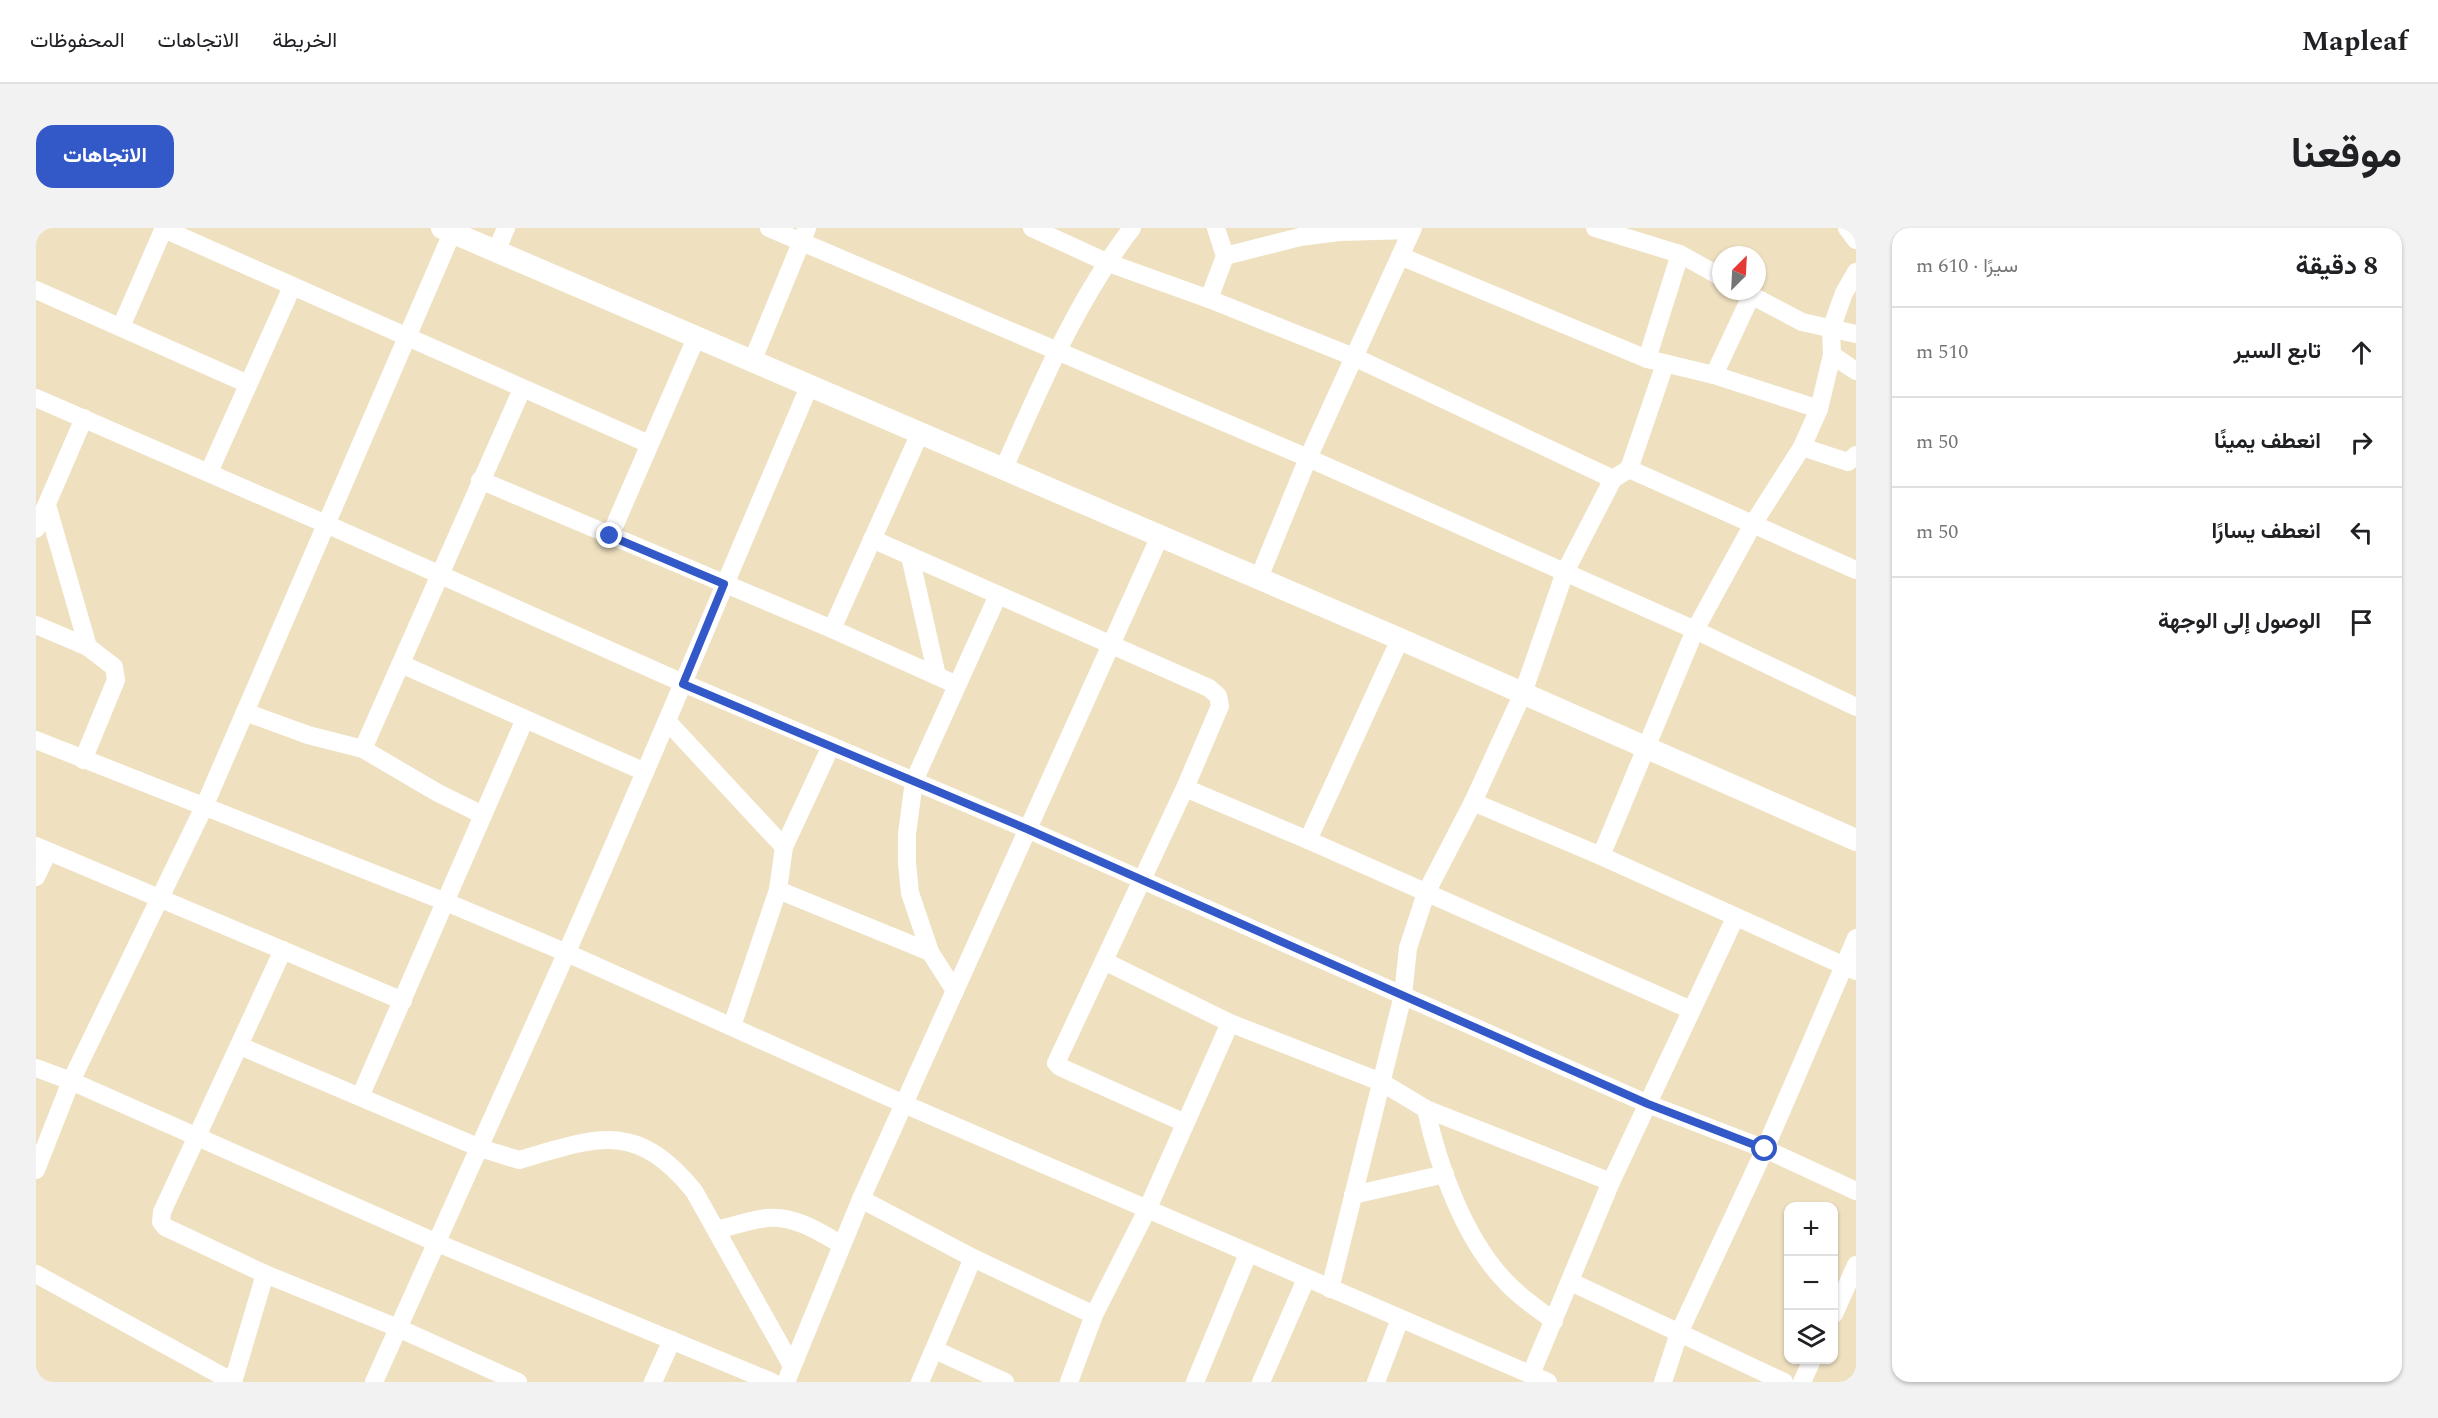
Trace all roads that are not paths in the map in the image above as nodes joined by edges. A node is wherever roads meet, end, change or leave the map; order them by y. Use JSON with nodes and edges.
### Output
{"nodes":[{"id":1,"x":164,"y":228,"type":"edge"},
{"id":2,"x":506,"y":228,"type":"edge"},
{"id":3,"x":769,"y":228,"type":"edge"},
{"id":4,"x":1032,"y":228,"type":"edge"},
{"id":5,"x":1132,"y":228,"type":"edge"},
{"id":6,"x":1216,"y":228,"type":"edge"},
{"id":7,"x":1594,"y":228,"type":"edge"},
{"id":8,"x":1847,"y":228,"type":"edge"},
{"id":9,"x":1413,"y":229,"type":"edge"},
{"id":10,"x":446,"y":230,"type":"edge"},
{"id":11,"x":804,"y":235,"type":"edge"},
{"id":12,"x":1856,"y":240,"type":"edge"},
{"id":13,"x":496,"y":252,"type":"junction"},
{"id":14,"x":1680,"y":254,"type":"junction"},
{"id":15,"x":1225,"y":256,"type":"junction"},
{"id":16,"x":1400,"y":256,"type":"junction"},
{"id":17,"x":1106,"y":262,"type":"junction"},
{"id":18,"x":1856,"y":272,"type":"edge"},
{"id":19,"x":1712,"y":273,"type":"edge"},
{"id":20,"x":292,"y":287,"type":"junction"},
{"id":21,"x":36,"y":290,"type":"edge"},
{"id":22,"x":1209,"y":299,"type":"junction"},
{"id":23,"x":1744,"y":300,"type":"edge"},
{"id":24,"x":1761,"y":300,"type":"edge"},
{"id":25,"x":121,"y":327,"type":"junction"},
{"id":26,"x":1831,"y":329,"type":"junction"},
{"id":27,"x":1856,"y":334,"type":"edge"},
{"id":28,"x":407,"y":337,"type":"junction"},
{"id":29,"x":696,"y":338,"type":"junction"},
{"id":30,"x":1057,"y":350,"type":"junction"},
{"id":31,"x":1832,"y":355,"type":"junction"},
{"id":32,"x":1354,"y":357,"type":"junction"},
{"id":33,"x":752,"y":362,"type":"junction"},
{"id":34,"x":1656,"y":362,"type":"junction"},
{"id":35,"x":1856,"y":371,"type":"edge"},
{"id":36,"x":1714,"y":375,"type":"junction"},
{"id":37,"x":248,"y":384,"type":"junction"},
{"id":38,"x":809,"y":387,"type":"junction"},
{"id":39,"x":522,"y":389,"type":"junction"},
{"id":40,"x":36,"y":398,"type":"edge"},
{"id":41,"x":1819,"y":409,"type":"junction"},
{"id":42,"x":84,"y":418,"type":"junction"},
{"id":43,"x":920,"y":433,"type":"junction"},
{"id":44,"x":649,"y":444,"type":"junction"},
{"id":45,"x":1802,"y":447,"type":"junction"},
{"id":46,"x":1308,"y":458,"type":"junction"},
{"id":47,"x":1853,"y":461,"type":"edge"},
{"id":48,"x":1004,"y":468,"type":"junction"},
{"id":49,"x":1629,"y":469,"type":"junction"},
{"id":50,"x":209,"y":472,"type":"junction"},
{"id":51,"x":1613,"y":479,"type":"junction"},
{"id":52,"x":480,"y":480,"type":"junction"},
{"id":53,"x":46,"y":505,"type":"junction"},
{"id":54,"x":326,"y":524,"type":"junction"},
{"id":55,"x":1753,"y":524,"type":"junction"},
{"id":56,"x":36,"y":529,"type":"edge"},
{"id":57,"x":610,"y":536,"type":"junction"},
{"id":58,"x":1160,"y":536,"type":"junction"},
{"id":59,"x":872,"y":539,"type":"junction"},
{"id":60,"x":910,"y":556,"type":"junction"},
{"id":61,"x":1856,"y":570,"type":"edge"},
{"id":62,"x":1565,"y":572,"type":"junction"},
{"id":63,"x":440,"y":574,"type":"junction"},
{"id":64,"x":1259,"y":578,"type":"junction"},
{"id":65,"x":724,"y":584,"type":"junction"},
{"id":66,"x":998,"y":595,"type":"junction"},
{"id":67,"x":36,"y":625,"type":"edge"},
{"id":68,"x":832,"y":629,"type":"junction"},
{"id":69,"x":1695,"y":630,"type":"junction"},
{"id":70,"x":1401,"y":639,"type":"junction"},
{"id":71,"x":1112,"y":644,"type":"junction"},
{"id":72,"x":88,"y":647,"type":"junction"},
{"id":73,"x":401,"y":664,"type":"junction"},
{"id":74,"x":937,"y":675,"type":"junction"},
{"id":75,"x":683,"y":684,"type":"junction"},
{"id":76,"x":957,"y":686,"type":"junction"},
{"id":77,"x":1523,"y":693,"type":"junction"},
{"id":78,"x":1856,"y":707,"type":"edge"},
{"id":79,"x":245,"y":712,"type":"junction"},
{"id":80,"x":525,"y":719,"type":"junction"},
{"id":81,"x":667,"y":721,"type":"junction"},
{"id":82,"x":36,"y":740,"type":"edge"},
{"id":83,"x":831,"y":746,"type":"junction"},
{"id":84,"x":1646,"y":747,"type":"junction"},
{"id":85,"x":363,"y":749,"type":"junction"},
{"id":86,"x":83,"y":760,"type":"junction"},
{"id":87,"x":645,"y":772,"type":"junction"},
{"id":88,"x":914,"y":781,"type":"junction"},
{"id":89,"x":1185,"y":788,"type":"junction"},
{"id":90,"x":1473,"y":802,"type":"junction"},
{"id":91,"x":204,"y":807,"type":"junction"},
{"id":92,"x":483,"y":815,"type":"junction"},
{"id":93,"x":1027,"y":829,"type":"junction"},
{"id":94,"x":1308,"y":840,"type":"junction"},
{"id":95,"x":1856,"y":840,"type":"edge"},
{"id":96,"x":784,"y":847,"type":"junction"},
{"id":97,"x":42,"y":849,"type":"edge"},
{"id":98,"x":1601,"y":856,"type":"junction"},
{"id":99,"x":36,"y":877,"type":"edge"},
{"id":100,"x":1143,"y":880,"type":"junction"},
{"id":101,"x":778,"y":890,"type":"junction"},
{"id":102,"x":1426,"y":893,"type":"junction"},
{"id":103,"x":159,"y":899,"type":"junction"},
{"id":104,"x":446,"y":902,"type":"junction"},
{"id":105,"x":1735,"y":918,"type":"junction"},
{"id":106,"x":1856,"y":938,"type":"edge"},
{"id":107,"x":283,"y":950,"type":"junction"},
{"id":108,"x":930,"y":952,"type":"junction"},
{"id":109,"x":567,"y":953,"type":"junction"},
{"id":110,"x":1104,"y":961,"type":"junction"},
{"id":111,"x":1850,"y":968,"type":"edge"},
{"id":112,"x":955,"y":991,"type":"junction"},
{"id":113,"x":1402,"y":994,"type":"junction"},
{"id":114,"x":403,"y":1001,"type":"junction"},
{"id":115,"x":1691,"y":1011,"type":"junction"},
{"id":116,"x":1230,"y":1023,"type":"junction"},
{"id":117,"x":732,"y":1026,"type":"junction"},
{"id":118,"x":240,"y":1046,"type":"junction"},
{"id":119,"x":36,"y":1068,"type":"edge"},
{"id":120,"x":71,"y":1081,"type":"junction"},
{"id":121,"x":1381,"y":1082,"type":"junction"},
{"id":122,"x":360,"y":1097,"type":"junction"},
{"id":123,"x":904,"y":1104,"type":"junction"},
{"id":124,"x":1648,"y":1104,"type":"junction"},
{"id":125,"x":1425,"y":1109,"type":"junction"},
{"id":126,"x":1185,"y":1123,"type":"junction"},
{"id":127,"x":197,"y":1137,"type":"junction"},
{"id":128,"x":480,"y":1148,"type":"junction"},
{"id":129,"x":1765,"y":1149,"type":"junction"},
{"id":130,"x":36,"y":1170,"type":"edge"},
{"id":131,"x":1445,"y":1174,"type":"junction"},
{"id":132,"x":1611,"y":1182,"type":"junction"},
{"id":133,"x":1856,"y":1191,"type":"edge"},
{"id":134,"x":1353,"y":1195,"type":"junction"},
{"id":135,"x":861,"y":1199,"type":"junction"},
{"id":136,"x":1147,"y":1210,"type":"junction"},
{"id":137,"x":716,"y":1230,"type":"junction"},
{"id":138,"x":435,"y":1242,"type":"junction"},
{"id":139,"x":842,"y":1245,"type":"junction"},
{"id":140,"x":1248,"y":1254,"type":"junction"},
{"id":141,"x":973,"y":1257,"type":"junction"},
{"id":142,"x":1856,"y":1265,"type":"edge"},
{"id":143,"x":36,"y":1274,"type":"edge"},
{"id":144,"x":265,"y":1274,"type":"junction"},
{"id":145,"x":1306,"y":1279,"type":"junction"},
{"id":146,"x":1571,"y":1282,"type":"junction"},
{"id":147,"x":1330,"y":1289,"type":"junction"},
{"id":148,"x":1851,"y":1289,"type":"edge"},
{"id":149,"x":1836,"y":1310,"type":"edge"},
{"id":150,"x":1094,"y":1315,"type":"junction"},
{"id":151,"x":1400,"y":1319,"type":"junction"},
{"id":152,"x":1554,"y":1321,"type":"junction"},
{"id":153,"x":398,"y":1328,"type":"junction"},
{"id":154,"x":1679,"y":1333,"type":"junction"},
{"id":155,"x":672,"y":1340,"type":"junction"},
{"id":156,"x":935,"y":1350,"type":"junction"},
{"id":157,"x":1810,"y":1364,"type":"edge"},
{"id":158,"x":789,"y":1374,"type":"edge"},
{"id":159,"x":1531,"y":1374,"type":"junction"},
{"id":160,"x":515,"y":1381,"type":"edge"},
{"id":161,"x":233,"y":1382,"type":"edge"},
{"id":162,"x":374,"y":1382,"type":"edge"},
{"id":163,"x":653,"y":1382,"type":"edge"},
{"id":164,"x":772,"y":1382,"type":"edge"},
{"id":165,"x":920,"y":1382,"type":"edge"},
{"id":166,"x":1005,"y":1382,"type":"edge"},
{"id":167,"x":1069,"y":1382,"type":"edge"},
{"id":168,"x":1195,"y":1382,"type":"edge"},
{"id":169,"x":1261,"y":1382,"type":"edge"},
{"id":170,"x":1376,"y":1382,"type":"edge"},
{"id":171,"x":1548,"y":1382,"type":"edge"},
{"id":172,"x":1663,"y":1382,"type":"edge"},
{"id":173,"x":1784,"y":1382,"type":"edge"},
{"id":174,"x":1802,"y":1382,"type":"edge"}],
"edges":[{"from":1,"to":20,"type":"street"},
{"from":1,"to":25,"type":"street"},
{"from":2,"to":13,"type":"street"},
{"from":3,"to":11,"type":"street"},
{"from":4,"to":17,"type":"street"},
{"from":5,"to":17,"type":"street"},
{"from":6,"to":15,"type":"street"},
{"from":7,"to":14,"type":"street"},
{"from":8,"to":12,"type":"street"},
{"from":9,"to":15,"type":"street"},
{"from":9,"to":16,"type":"street"},
{"from":10,"to":13,"type":"street"},
{"from":10,"to":28,"type":"street"},
{"from":11,"to":30,"type":"street"},
{"from":11,"to":33,"type":"street"},
{"from":13,"to":29,"type":"street"},
{"from":14,"to":19,"type":"street"},
{"from":14,"to":34,"type":"street"},
{"from":15,"to":22,"type":"street"},
{"from":16,"to":32,"type":"street"},
{"from":16,"to":34,"type":"street"},
{"from":17,"to":22,"type":"street"},
{"from":17,"to":30,"type":"street"},
{"from":18,"to":26,"type":"street"},
{"from":20,"to":28,"type":"street"},
{"from":20,"to":37,"type":"street"},
{"from":21,"to":25,"type":"street"},
{"from":22,"to":32,"type":"street"},
{"from":23,"to":36,"type":"street"},
{"from":24,"to":26,"type":"street"},
{"from":25,"to":37,"type":"street"},
{"from":26,"to":27,"type":"street"},
{"from":26,"to":31,"type":"street"},
{"from":28,"to":39,"type":"street"},
{"from":28,"to":54,"type":"street"},
{"from":29,"to":33,"type":"street"},
{"from":29,"to":44,"type":"street"},
{"from":30,"to":46,"type":"street"},
{"from":30,"to":48,"type":"street"},
{"from":31,"to":35,"type":"street"},
{"from":31,"to":41,"type":"street"},
{"from":32,"to":46,"type":"street"},
{"from":32,"to":51,"type":"street"},
{"from":33,"to":38,"type":"street"},
{"from":34,"to":36,"type":"street"},
{"from":34,"to":49,"type":"street"},
{"from":36,"to":41,"type":"street"},
{"from":37,"to":50,"type":"street"},
{"from":38,"to":43,"type":"street"},
{"from":38,"to":65,"type":"street"},
{"from":39,"to":44,"type":"street"},
{"from":39,"to":52,"type":"street"},
{"from":40,"to":42,"type":"street"},
{"from":41,"to":45,"type":"street"},
{"from":42,"to":50,"type":"street"},
{"from":42,"to":53,"type":"street"},
{"from":43,"to":48,"type":"street"},
{"from":43,"to":59,"type":"street"},
{"from":44,"to":57,"type":"street"},
{"from":45,"to":47,"type":"street"},
{"from":45,"to":55,"type":"street"},
{"from":46,"to":62,"type":"street"},
{"from":46,"to":64,"type":"street"},
{"from":48,"to":58,"type":"street"},
{"from":49,"to":51,"type":"street"},
{"from":49,"to":55,"type":"street"},
{"from":50,"to":54,"type":"street"},
{"from":51,"to":62,"type":"street"},
{"from":52,"to":57,"type":"street"},
{"from":52,"to":63,"type":"street"},
{"from":53,"to":56,"type":"street"},
{"from":53,"to":72,"type":"street"},
{"from":54,"to":63,"type":"street"},
{"from":54,"to":79,"type":"street"},
{"from":55,"to":61,"type":"street"},
{"from":55,"to":69,"type":"street"},
{"from":57,"to":65,"type":"street"},
{"from":58,"to":64,"type":"street"},
{"from":58,"to":71,"type":"street"},
{"from":59,"to":60,"type":"street"},
{"from":59,"to":68,"type":"street"},
{"from":60,"to":66,"type":"street"},
{"from":60,"to":74,"type":"street"},
{"from":62,"to":69,"type":"street"},
{"from":62,"to":77,"type":"street"},
{"from":63,"to":73,"type":"street"},
{"from":63,"to":75,"type":"street"},
{"from":64,"to":70,"type":"street"},
{"from":65,"to":68,"type":"street"},
{"from":65,"to":75,"type":"street"},
{"from":66,"to":71,"type":"street"},
{"from":66,"to":76,"type":"street"},
{"from":67,"to":72,"type":"street"},
{"from":68,"to":74,"type":"street"},
{"from":69,"to":78,"type":"street"},
{"from":69,"to":84,"type":"street"},
{"from":70,"to":77,"type":"street"},
{"from":70,"to":94,"type":"street"},
{"from":71,"to":89,"type":"street"},
{"from":71,"to":93,"type":"street"},
{"from":72,"to":86,"type":"street"},
{"from":73,"to":80,"type":"street"},
{"from":73,"to":85,"type":"street"},
{"from":74,"to":76,"type":"street"},
{"from":75,"to":81,"type":"street"},
{"from":75,"to":83,"type":"street"},
{"from":76,"to":88,"type":"street"},
{"from":77,"to":84,"type":"street"},
{"from":77,"to":90,"type":"street"},
{"from":79,"to":85,"type":"street"},
{"from":79,"to":91,"type":"street"},
{"from":80,"to":87,"type":"street"},
{"from":80,"to":92,"type":"street"},
{"from":81,"to":87,"type":"street"},
{"from":81,"to":96,"type":"street"},
{"from":82,"to":86,"type":"street"},
{"from":83,"to":88,"type":"street"},
{"from":83,"to":96,"type":"street"},
{"from":84,"to":95,"type":"street"},
{"from":84,"to":98,"type":"street"},
{"from":85,"to":92,"type":"street"},
{"from":86,"to":91,"type":"street"},
{"from":87,"to":109,"type":"street"},
{"from":88,"to":93,"type":"street"},
{"from":88,"to":108,"type":"street"},
{"from":89,"to":94,"type":"street"},
{"from":89,"to":100,"type":"street"},
{"from":90,"to":98,"type":"street"},
{"from":90,"to":102,"type":"street"},
{"from":91,"to":103,"type":"street"},
{"from":91,"to":104,"type":"street"},
{"from":92,"to":104,"type":"street"},
{"from":93,"to":100,"type":"street"},
{"from":93,"to":112,"type":"street"},
{"from":94,"to":102,"type":"street"},
{"from":96,"to":101,"type":"street"},
{"from":97,"to":99,"type":"street"},
{"from":97,"to":103,"type":"street"},
{"from":98,"to":105,"type":"street"},
{"from":100,"to":110,"type":"street"},
{"from":100,"to":113,"type":"street"},
{"from":101,"to":108,"type":"street"},
{"from":101,"to":117,"type":"street"},
{"from":102,"to":113,"type":"street"},
{"from":102,"to":115,"type":"street"},
{"from":103,"to":107,"type":"street"},
{"from":103,"to":120,"type":"street"},
{"from":104,"to":109,"type":"street"},
{"from":104,"to":114,"type":"street"},
{"from":105,"to":111,"type":"street"},
{"from":105,"to":115,"type":"street"},
{"from":106,"to":111,"type":"street"},
{"from":107,"to":114,"type":"street"},
{"from":107,"to":118,"type":"street"},
{"from":108,"to":112,"type":"street"},
{"from":109,"to":117,"type":"street"},
{"from":109,"to":128,"type":"street"},
{"from":110,"to":116,"type":"street"},
{"from":110,"to":126,"type":"street"},
{"from":111,"to":129,"type":"street"},
{"from":112,"to":123,"type":"street"},
{"from":113,"to":121,"type":"street"},
{"from":113,"to":124,"type":"street"},
{"from":114,"to":122,"type":"street"},
{"from":115,"to":124,"type":"street"},
{"from":116,"to":121,"type":"street"},
{"from":116,"to":126,"type":"street"},
{"from":117,"to":123,"type":"street"},
{"from":118,"to":122,"type":"street"},
{"from":118,"to":127,"type":"street"},
{"from":119,"to":120,"type":"street"},
{"from":120,"to":127,"type":"street"},
{"from":120,"to":130,"type":"street"},
{"from":121,"to":125,"type":"street"},
{"from":121,"to":134,"type":"street"},
{"from":122,"to":128,"type":"street"},
{"from":123,"to":135,"type":"street"},
{"from":123,"to":136,"type":"street"},
{"from":124,"to":129,"type":"street"},
{"from":124,"to":132,"type":"street"},
{"from":125,"to":131,"type":"street"},
{"from":125,"to":132,"type":"street"},
{"from":126,"to":136,"type":"street"},
{"from":127,"to":138,"type":"street"},
{"from":127,"to":144,"type":"street"},
{"from":128,"to":137,"type":"street"},
{"from":128,"to":138,"type":"street"},
{"from":129,"to":133,"type":"street"},
{"from":129,"to":154,"type":"street"},
{"from":131,"to":134,"type":"street"},
{"from":131,"to":152,"type":"street"},
{"from":132,"to":146,"type":"street"},
{"from":134,"to":147,"type":"street"},
{"from":135,"to":139,"type":"street"},
{"from":135,"to":141,"type":"street"},
{"from":136,"to":140,"type":"street"},
{"from":136,"to":150,"type":"street"},
{"from":137,"to":139,"type":"street"},
{"from":137,"to":158,"type":"street"},
{"from":138,"to":153,"type":"street"},
{"from":138,"to":155,"type":"street"},
{"from":139,"to":158,"type":"street"},
{"from":140,"to":145,"type":"street"},
{"from":140,"to":168,"type":"street"},
{"from":141,"to":150,"type":"street"},
{"from":141,"to":156,"type":"street"},
{"from":142,"to":148,"type":"street"},
{"from":143,"to":161,"type":"street"},
{"from":144,"to":153,"type":"street"},
{"from":144,"to":161,"type":"street"},
{"from":145,"to":147,"type":"street"},
{"from":145,"to":169,"type":"street"},
{"from":146,"to":152,"type":"street"},
{"from":146,"to":154,"type":"street"},
{"from":147,"to":151,"type":"street"},
{"from":148,"to":149,"type":"street"},
{"from":150,"to":167,"type":"street"},
{"from":151,"to":159,"type":"street"},
{"from":151,"to":170,"type":"street"},
{"from":152,"to":159,"type":"street"},
{"from":153,"to":160,"type":"street"},
{"from":153,"to":162,"type":"street"},
{"from":154,"to":172,"type":"street"},
{"from":154,"to":173,"type":"street"},
{"from":155,"to":163,"type":"street"},
{"from":155,"to":164,"type":"street"},
{"from":156,"to":165,"type":"street"},
{"from":156,"to":166,"type":"street"},
{"from":157,"to":174,"type":"street"},
{"from":159,"to":171,"type":"street"}]}
